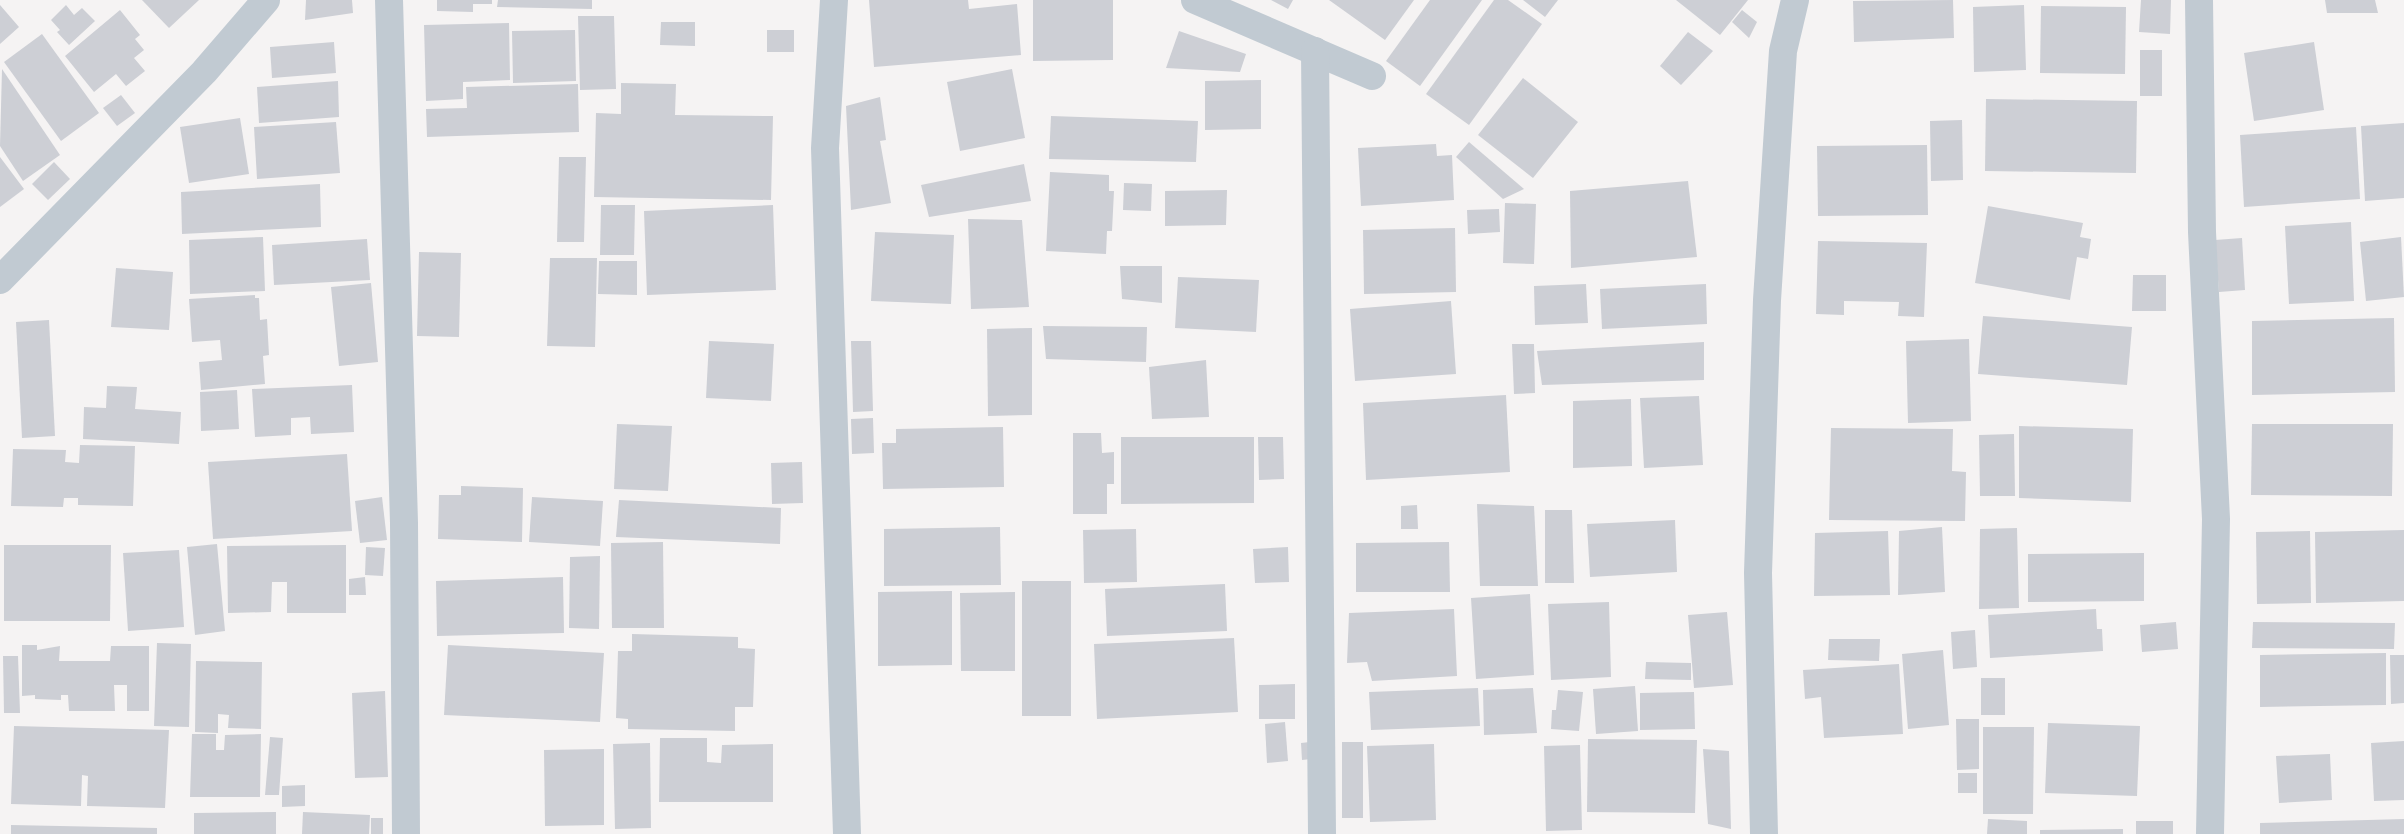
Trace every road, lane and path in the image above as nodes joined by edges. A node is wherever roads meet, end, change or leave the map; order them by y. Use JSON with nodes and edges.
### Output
{"nodes":[{"id":1,"x":266,"y":0,"type":"edge"},
{"id":2,"x":388,"y":0,"type":"edge"},
{"id":3,"x":834,"y":0,"type":"edge"},
{"id":4,"x":1195,"y":0,"type":"edge"},
{"id":5,"x":1796,"y":0,"type":"edge"},
{"id":6,"x":2199,"y":0,"type":"edge"},
{"id":7,"x":1315,"y":51,"type":"junction"},
{"id":8,"x":1372,"y":76,"type":"dead end"},
{"id":9,"x":0,"y":280,"type":"edge"},
{"id":10,"x":406,"y":834,"type":"edge"},
{"id":11,"x":847,"y":834,"type":"edge"},
{"id":12,"x":1322,"y":834,"type":"edge"},
{"id":13,"x":1764,"y":834,"type":"edge"},
{"id":14,"x":2210,"y":834,"type":"edge"}],
"edges":[{"from":1,"to":9,"type":"street"},
{"from":2,"to":10,"type":"street"},
{"from":3,"to":11,"type":"street"},
{"from":4,"to":7,"type":"street"},
{"from":5,"to":13,"type":"street"},
{"from":6,"to":14,"type":"street"},
{"from":7,"to":8,"type":"street"},
{"from":7,"to":12,"type":"street"}]}
